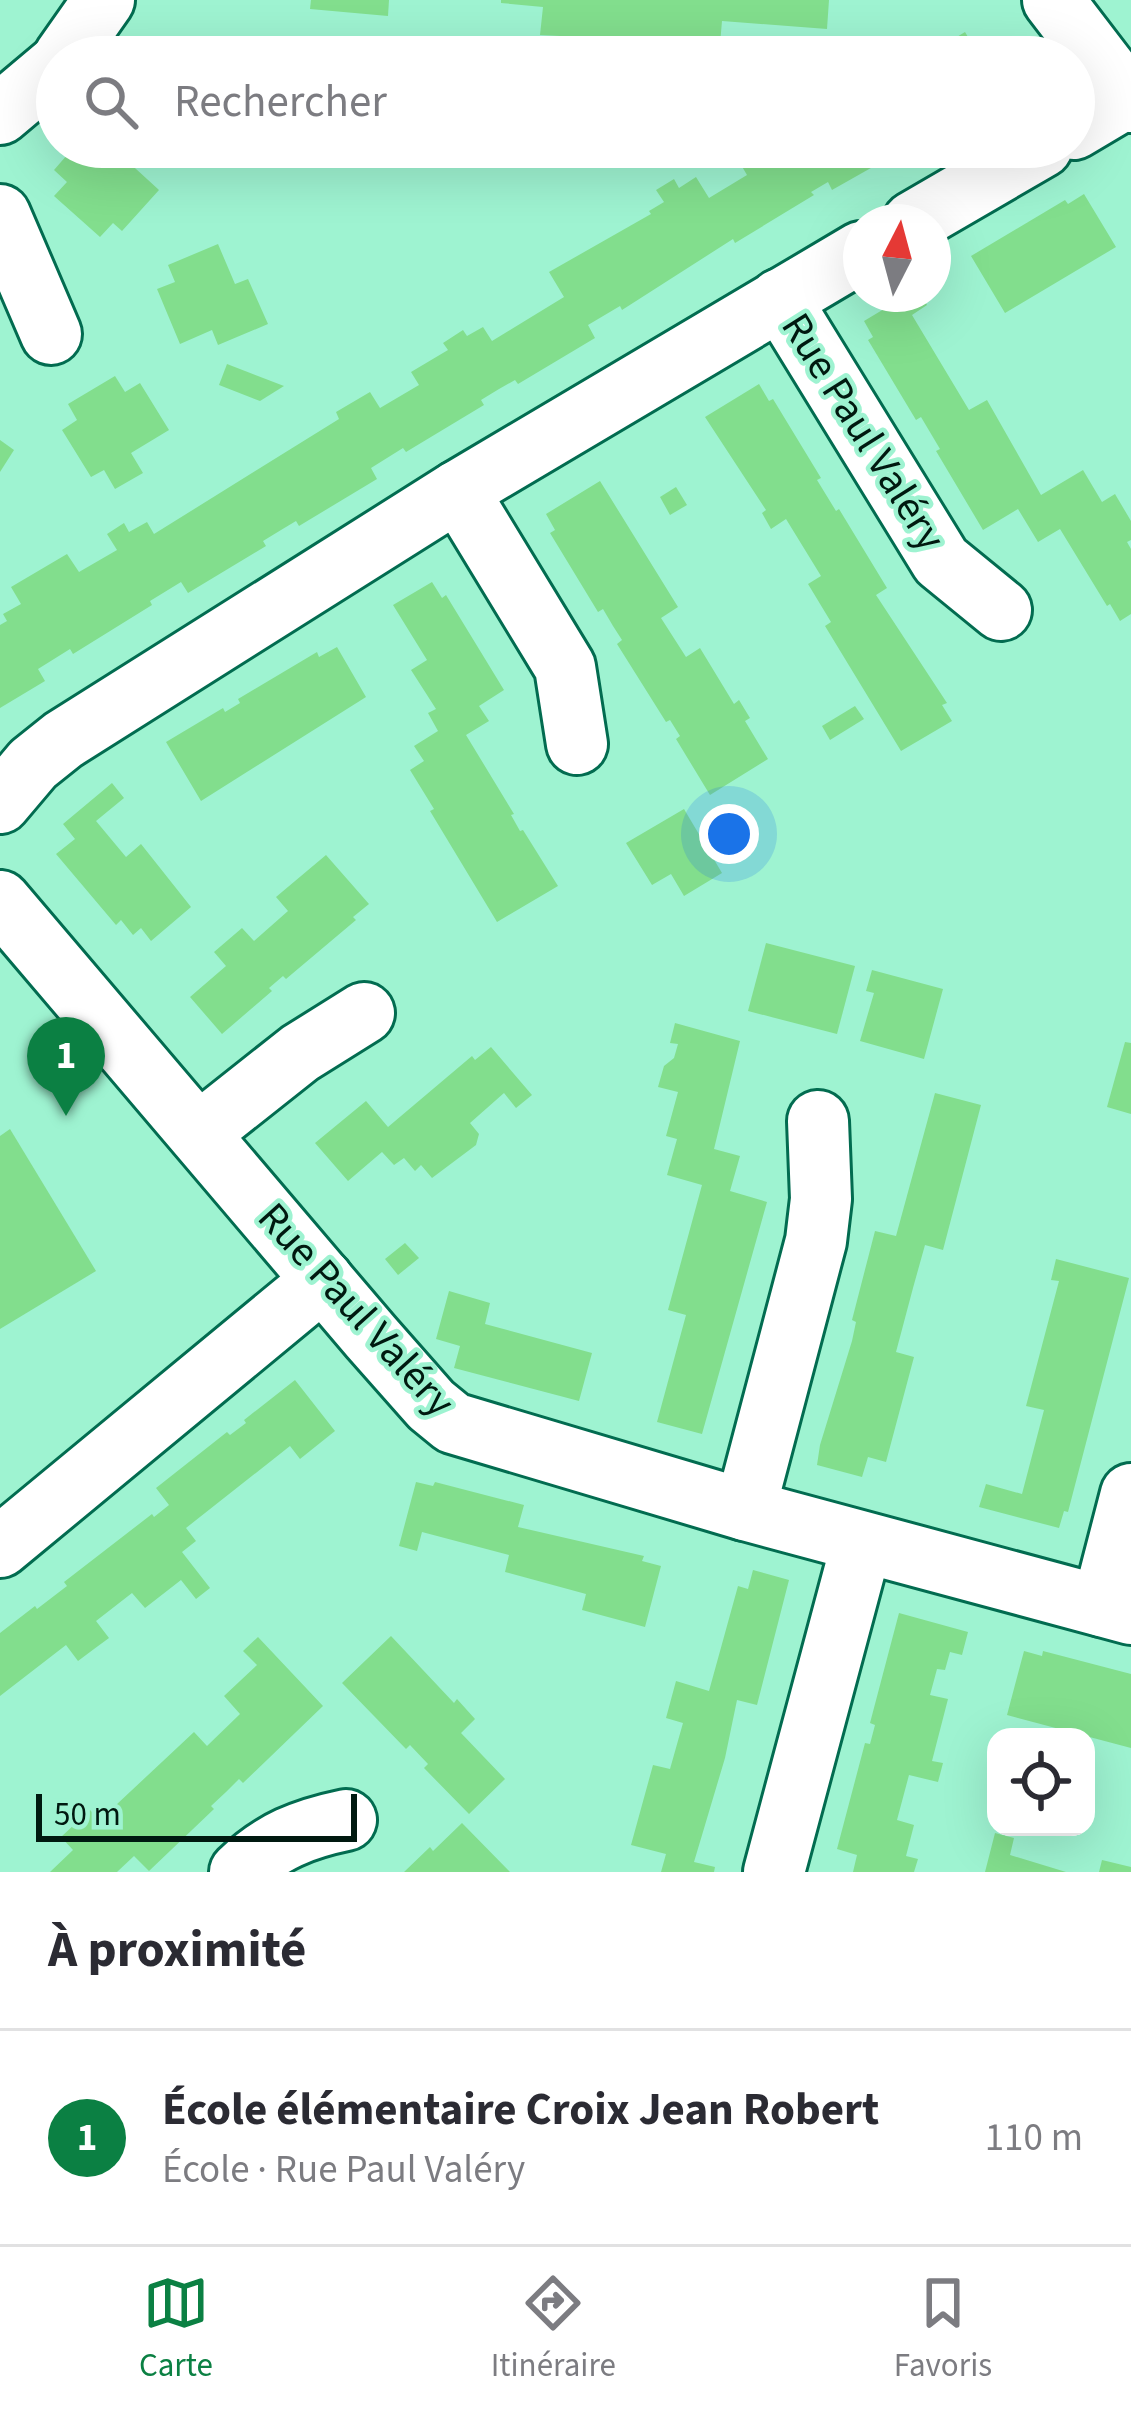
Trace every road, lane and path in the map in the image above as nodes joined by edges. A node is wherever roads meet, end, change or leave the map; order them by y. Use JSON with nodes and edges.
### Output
{"nodes":[{"id":1,"x":104,"y":0,"type":"edge"},
{"id":2,"x":1053,"y":0,"type":"edge"},
{"id":3,"x":79,"y":36,"type":"edge"},
{"id":4,"x":1081,"y":36,"type":"edge"},
{"id":5,"x":1095,"y":53,"type":"edge"},
{"id":6,"x":36,"y":84,"type":"edge"},
{"id":7,"x":1130,"y":98,"type":"edge"},
{"id":8,"x":0,"y":114,"type":"edge"},
{"id":9,"x":1095,"y":117,"type":"edge"},
{"id":10,"x":1006,"y":168,"type":"edge"},
{"id":11,"x":944,"y":204,"type":"edge"},
{"id":12,"x":0,"y":215,"type":"edge"},
{"id":13,"x":843,"y":262,"type":"edge"},
{"id":14,"x":780,"y":299,"type":"junction"},
{"id":15,"x":51,"y":334,"type":"dead end"},
{"id":16,"x":458,"y":491,"type":"junction"},
{"id":17,"x":1001,"y":610,"type":"dead end"},
{"id":18,"x":577,"y":744,"type":"dead end"},
{"id":19,"x":0,"y":802,"type":"edge"},
{"id":20,"x":0,"y":901,"type":"edge"},
{"id":21,"x":364,"y":1013,"type":"dead end"},
{"id":22,"x":818,"y":1121,"type":"dead end"},
{"id":23,"x":199,"y":1132,"type":"junction"},
{"id":24,"x":322,"y":1280,"type":"junction"},
{"id":25,"x":1131,"y":1494,"type":"edge"},
{"id":26,"x":745,"y":1510,"type":"junction"},
{"id":27,"x":862,"y":1543,"type":"junction"},
{"id":28,"x":0,"y":1547,"type":"edge"},
{"id":29,"x":1116,"y":1610,"type":"edge"},
{"id":30,"x":346,"y":1820,"type":"dead end"},
{"id":31,"x":239,"y":1872,"type":"edge"},
{"id":32,"x":774,"y":1872,"type":"edge"}],
"edges":[{"from":1,"to":3,"type":"street"},
{"from":2,"to":4,"type":"street"},
{"from":5,"to":7,"type":"street"},
{"from":6,"to":8,"type":"street"},
{"from":7,"to":9,"type":"street"},
{"from":10,"to":11,"type":"street"},
{"from":12,"to":15,"type":"street"},
{"from":13,"to":14,"type":"street","name":"Rue Paul Valéry"},
{"from":14,"to":16,"type":"street","name":"Rue Paul Valéry"},
{"from":14,"to":17,"type":"street","name":"Rue Paul Valéry"},
{"from":16,"to":18,"type":"street"},
{"from":16,"to":19,"type":"street","name":"Rue Paul Valéry"},
{"from":20,"to":23,"type":"street","name":"Rue Paul Valéry"},
{"from":21,"to":23,"type":"street"},
{"from":22,"to":26,"type":"street"},
{"from":23,"to":24,"type":"street","name":"Rue Paul Valéry"},
{"from":24,"to":26,"type":"street","name":"Rue Paul Valéry"},
{"from":24,"to":28,"type":"street"},
{"from":25,"to":29,"type":"street","name":"Rue Paul Valéry"},
{"from":26,"to":27,"type":"street","name":"Rue Paul Valéry"},
{"from":27,"to":29,"type":"street","name":"Rue Paul Valéry"},
{"from":27,"to":32,"type":"street"},
{"from":30,"to":31,"type":"street"}]}
